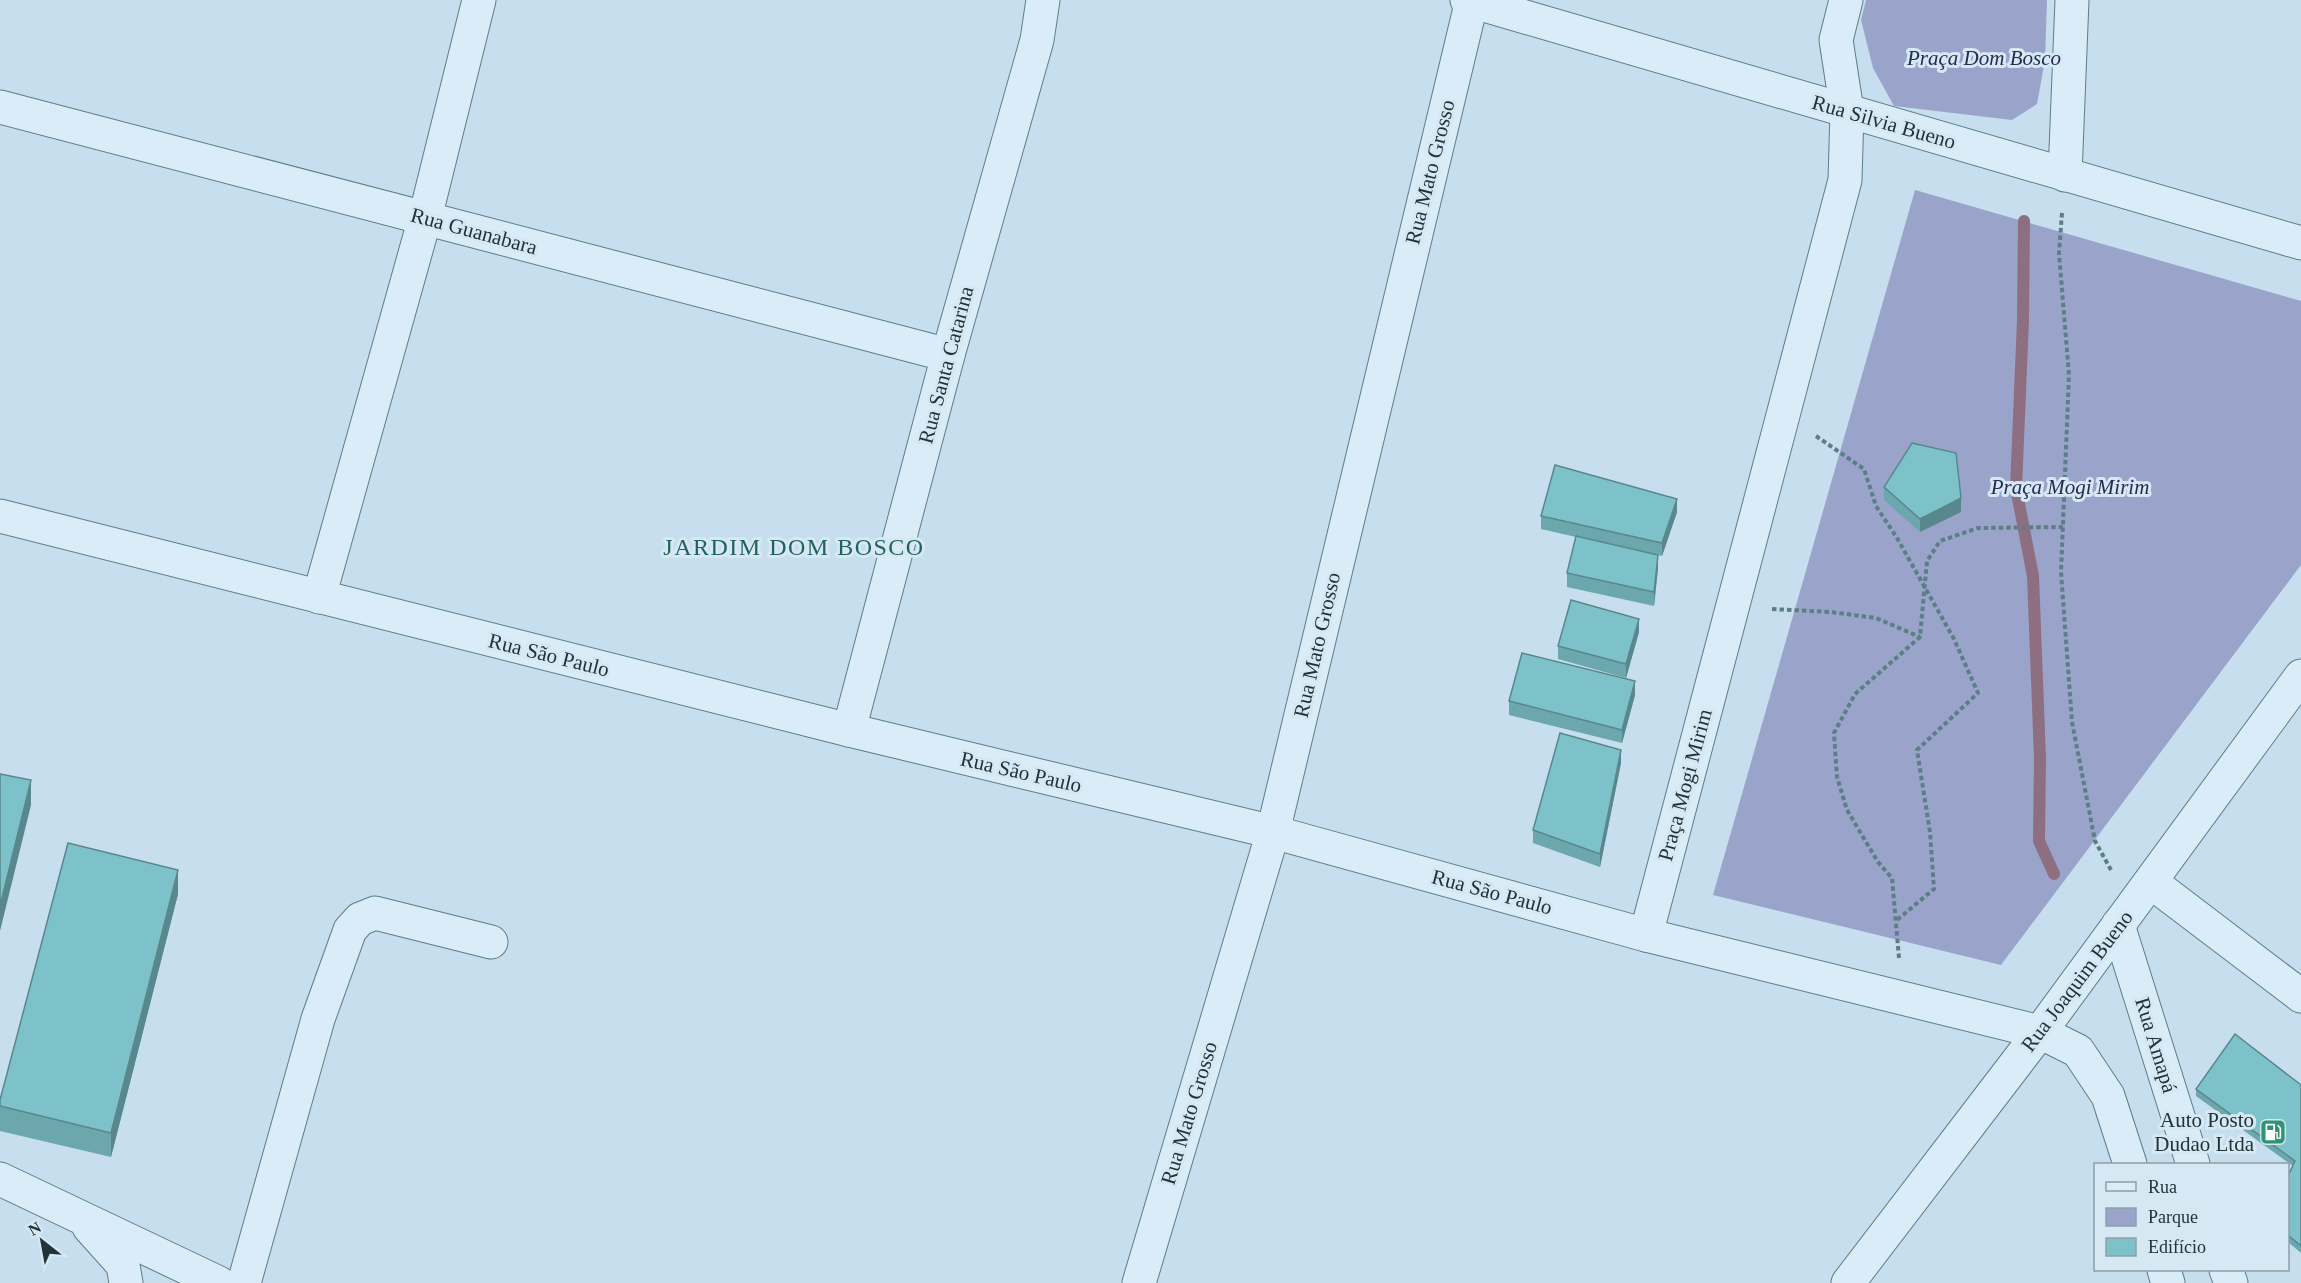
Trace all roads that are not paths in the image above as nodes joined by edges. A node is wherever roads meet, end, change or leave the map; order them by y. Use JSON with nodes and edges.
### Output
{"nodes":[{"id":1,"x":479,"y":0,"type":"edge"},
{"id":2,"x":1043,"y":0,"type":"edge"},
{"id":3,"x":1470,"y":0,"type":"edge"},
{"id":4,"x":1846,"y":0,"type":"edge"},
{"id":5,"x":2072,"y":0,"type":"edge"},
{"id":6,"x":0,"y":107,"type":"edge"},
{"id":7,"x":1847,"y":111,"type":"junction"},
{"id":8,"x":2065,"y":175,"type":"junction"},
{"id":9,"x":425,"y":218,"type":"junction"},
{"id":10,"x":2301,"y":243,"type":"edge"},
{"id":11,"x":948,"y":355,"type":"junction"},
{"id":12,"x":0,"y":516,"type":"edge"},
{"id":13,"x":319,"y":597,"type":"junction"},
{"id":14,"x":2301,"y":676,"type":"edge"},
{"id":15,"x":849,"y":730,"type":"junction"},
{"id":16,"x":1273,"y":832,"type":"junction"},
{"id":17,"x":2134,"y":905,"type":"junction"},
{"id":18,"x":1646,"y":934,"type":"junction"},
{"id":19,"x":491,"y":942,"type":"dead end"},
{"id":20,"x":2301,"y":996,"type":"edge"},
{"id":21,"x":2040,"y":1032,"type":"junction"},
{"id":22,"x":2130,"y":1163,"type":"edge"},
{"id":23,"x":2193,"y":1163,"type":"edge"},
{"id":24,"x":0,"y":1179,"type":"edge"},
{"id":25,"x":80,"y":1217,"type":"junction"},
{"id":26,"x":126,"y":1283,"type":"edge"},
{"id":27,"x":219,"y":1283,"type":"edge"},
{"id":28,"x":244,"y":1283,"type":"edge"},
{"id":29,"x":1139,"y":1283,"type":"edge"},
{"id":30,"x":1848,"y":1283,"type":"edge"}],
"edges":[{"from":1,"to":9,"type":"street"},
{"from":2,"to":11,"type":"street","name":"Rua Santa Catarina"},
{"from":3,"to":7,"type":"street","name":"Rua Silvia Bueno"},
{"from":3,"to":16,"type":"street","name":"Rua Mato Grosso"},
{"from":4,"to":7,"type":"street","name":"Praça Mogi Mirim"},
{"from":5,"to":8,"type":"street"},
{"from":6,"to":9,"type":"street","name":"Rua Guanabara"},
{"from":7,"to":8,"type":"street","name":"Rua Silvia Bueno"},
{"from":7,"to":18,"type":"street","name":"Praça Mogi Mirim"},
{"from":8,"to":10,"type":"street","name":"Rua Silvia Bueno"},
{"from":9,"to":11,"type":"street","name":"Rua Guanabara"},
{"from":9,"to":13,"type":"street"},
{"from":11,"to":15,"type":"street","name":"Rua Santa Catarina"},
{"from":12,"to":13,"type":"street","name":"Rua São Paulo"},
{"from":13,"to":15,"type":"street","name":"Rua São Paulo"},
{"from":14,"to":17,"type":"street","name":"Rua Joaquim Bueno"},
{"from":15,"to":16,"type":"street","name":"Rua São Paulo"},
{"from":16,"to":18,"type":"street","name":"Rua São Paulo"},
{"from":16,"to":29,"type":"street","name":"Rua Mato Grosso"},
{"from":17,"to":20,"type":"street"},
{"from":17,"to":21,"type":"street","name":"Rua Joaquim Bueno"},
{"from":17,"to":23,"type":"street","name":"Rua Amapá"},
{"from":18,"to":21,"type":"street","name":"Rua São Paulo"},
{"from":19,"to":28,"type":"street"},
{"from":21,"to":22,"type":"street"},
{"from":21,"to":30,"type":"street","name":"Rua Joaquim Bueno"},
{"from":24,"to":25,"type":"street"},
{"from":25,"to":26,"type":"street"},
{"from":25,"to":27,"type":"street"}]}
